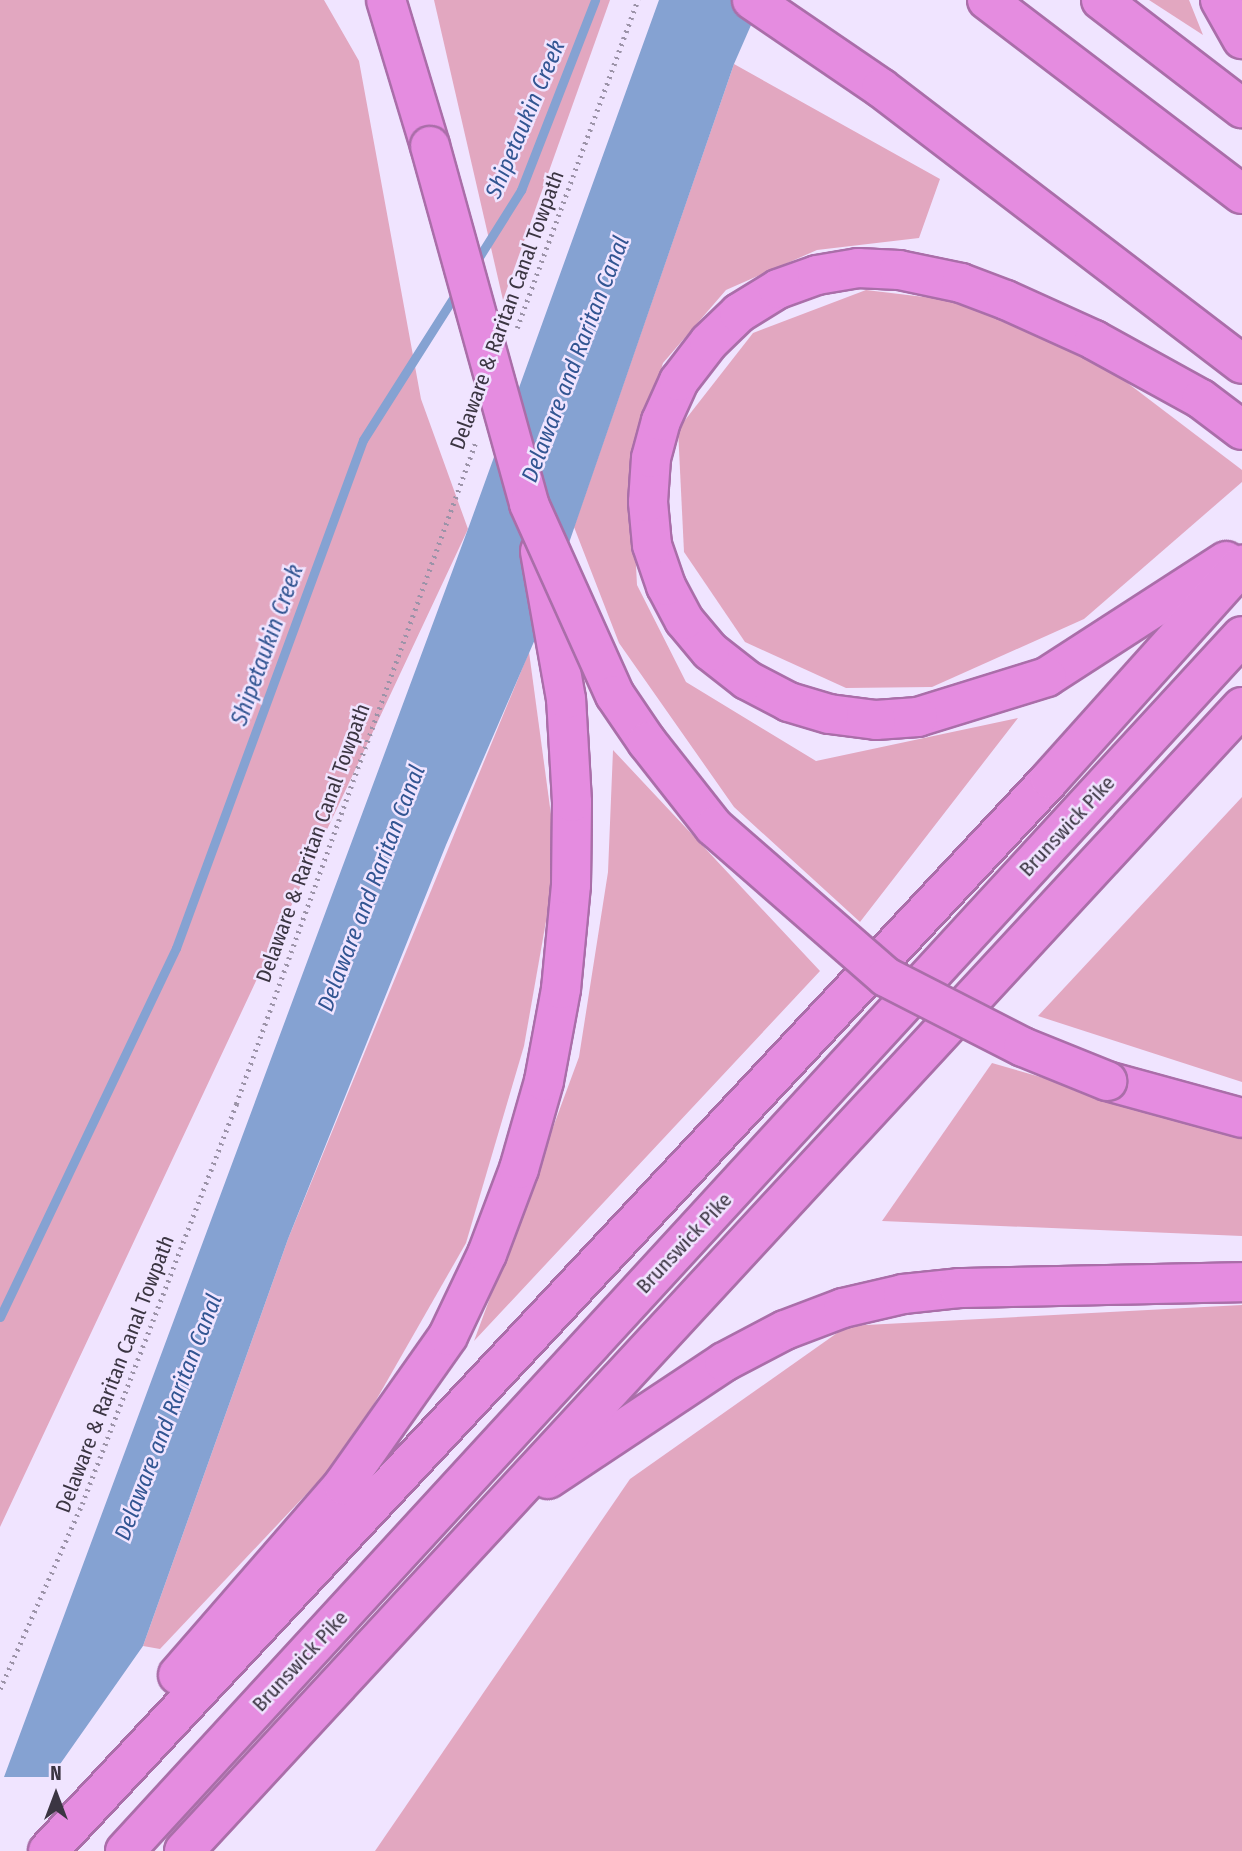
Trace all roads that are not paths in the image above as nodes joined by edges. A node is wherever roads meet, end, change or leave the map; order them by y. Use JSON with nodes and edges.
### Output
{"nodes":[{"id":1,"x":386,"y":0,"type":"edge"},
{"id":2,"x":752,"y":0,"type":"edge"},
{"id":3,"x":988,"y":0,"type":"edge"},
{"id":4,"x":1101,"y":0,"type":"edge"},
{"id":5,"x":1220,"y":0,"type":"edge"},
{"id":6,"x":1242,"y":39,"type":"edge"},
{"id":7,"x":1242,"y":108,"type":"edge"},
{"id":8,"x":1242,"y":194,"type":"edge"},
{"id":9,"x":1242,"y":364,"type":"edge"},
{"id":10,"x":1242,"y":430,"type":"edge"},
{"id":11,"x":530,"y":504,"type":"junction"},
{"id":12,"x":1242,"y":550,"type":"edge"},
{"id":13,"x":1242,"y":565,"type":"edge"},
{"id":14,"x":1242,"y":636,"type":"edge"},
{"id":15,"x":1242,"y":707,"type":"edge"},
{"id":16,"x":1242,"y":1118,"type":"edge"},
{"id":17,"x":1242,"y":1282,"type":"edge"},
{"id":18,"x":497,"y":1513,"type":"junction"},
{"id":19,"x":35,"y":1851,"type":"edge"},
{"id":20,"x":48,"y":1851,"type":"edge"},
{"id":21,"x":125,"y":1851,"type":"edge"},
{"id":22,"x":184,"y":1851,"type":"edge"}],
"edges":[{"from":1,"to":11,"type":"highway","bridge":true},
{"from":2,"to":9,"type":"highway"},
{"from":3,"to":8,"type":"highway"},
{"from":4,"to":7,"type":"highway"},
{"from":5,"to":6,"type":"highway"},
{"from":10,"to":12,"type":"highway"},
{"from":11,"to":16,"type":"highway","bridge":true},
{"from":11,"to":19,"type":"highway","bridge":true},
{"from":13,"to":20,"type":"highway"},
{"from":14,"to":21,"type":"highway","name":"Brunswick Pike"},
{"from":15,"to":18,"type":"highway","name":"Brunswick Pike"},
{"from":17,"to":18,"type":"highway"},
{"from":18,"to":22,"type":"highway","name":"Brunswick Pike"}]}
